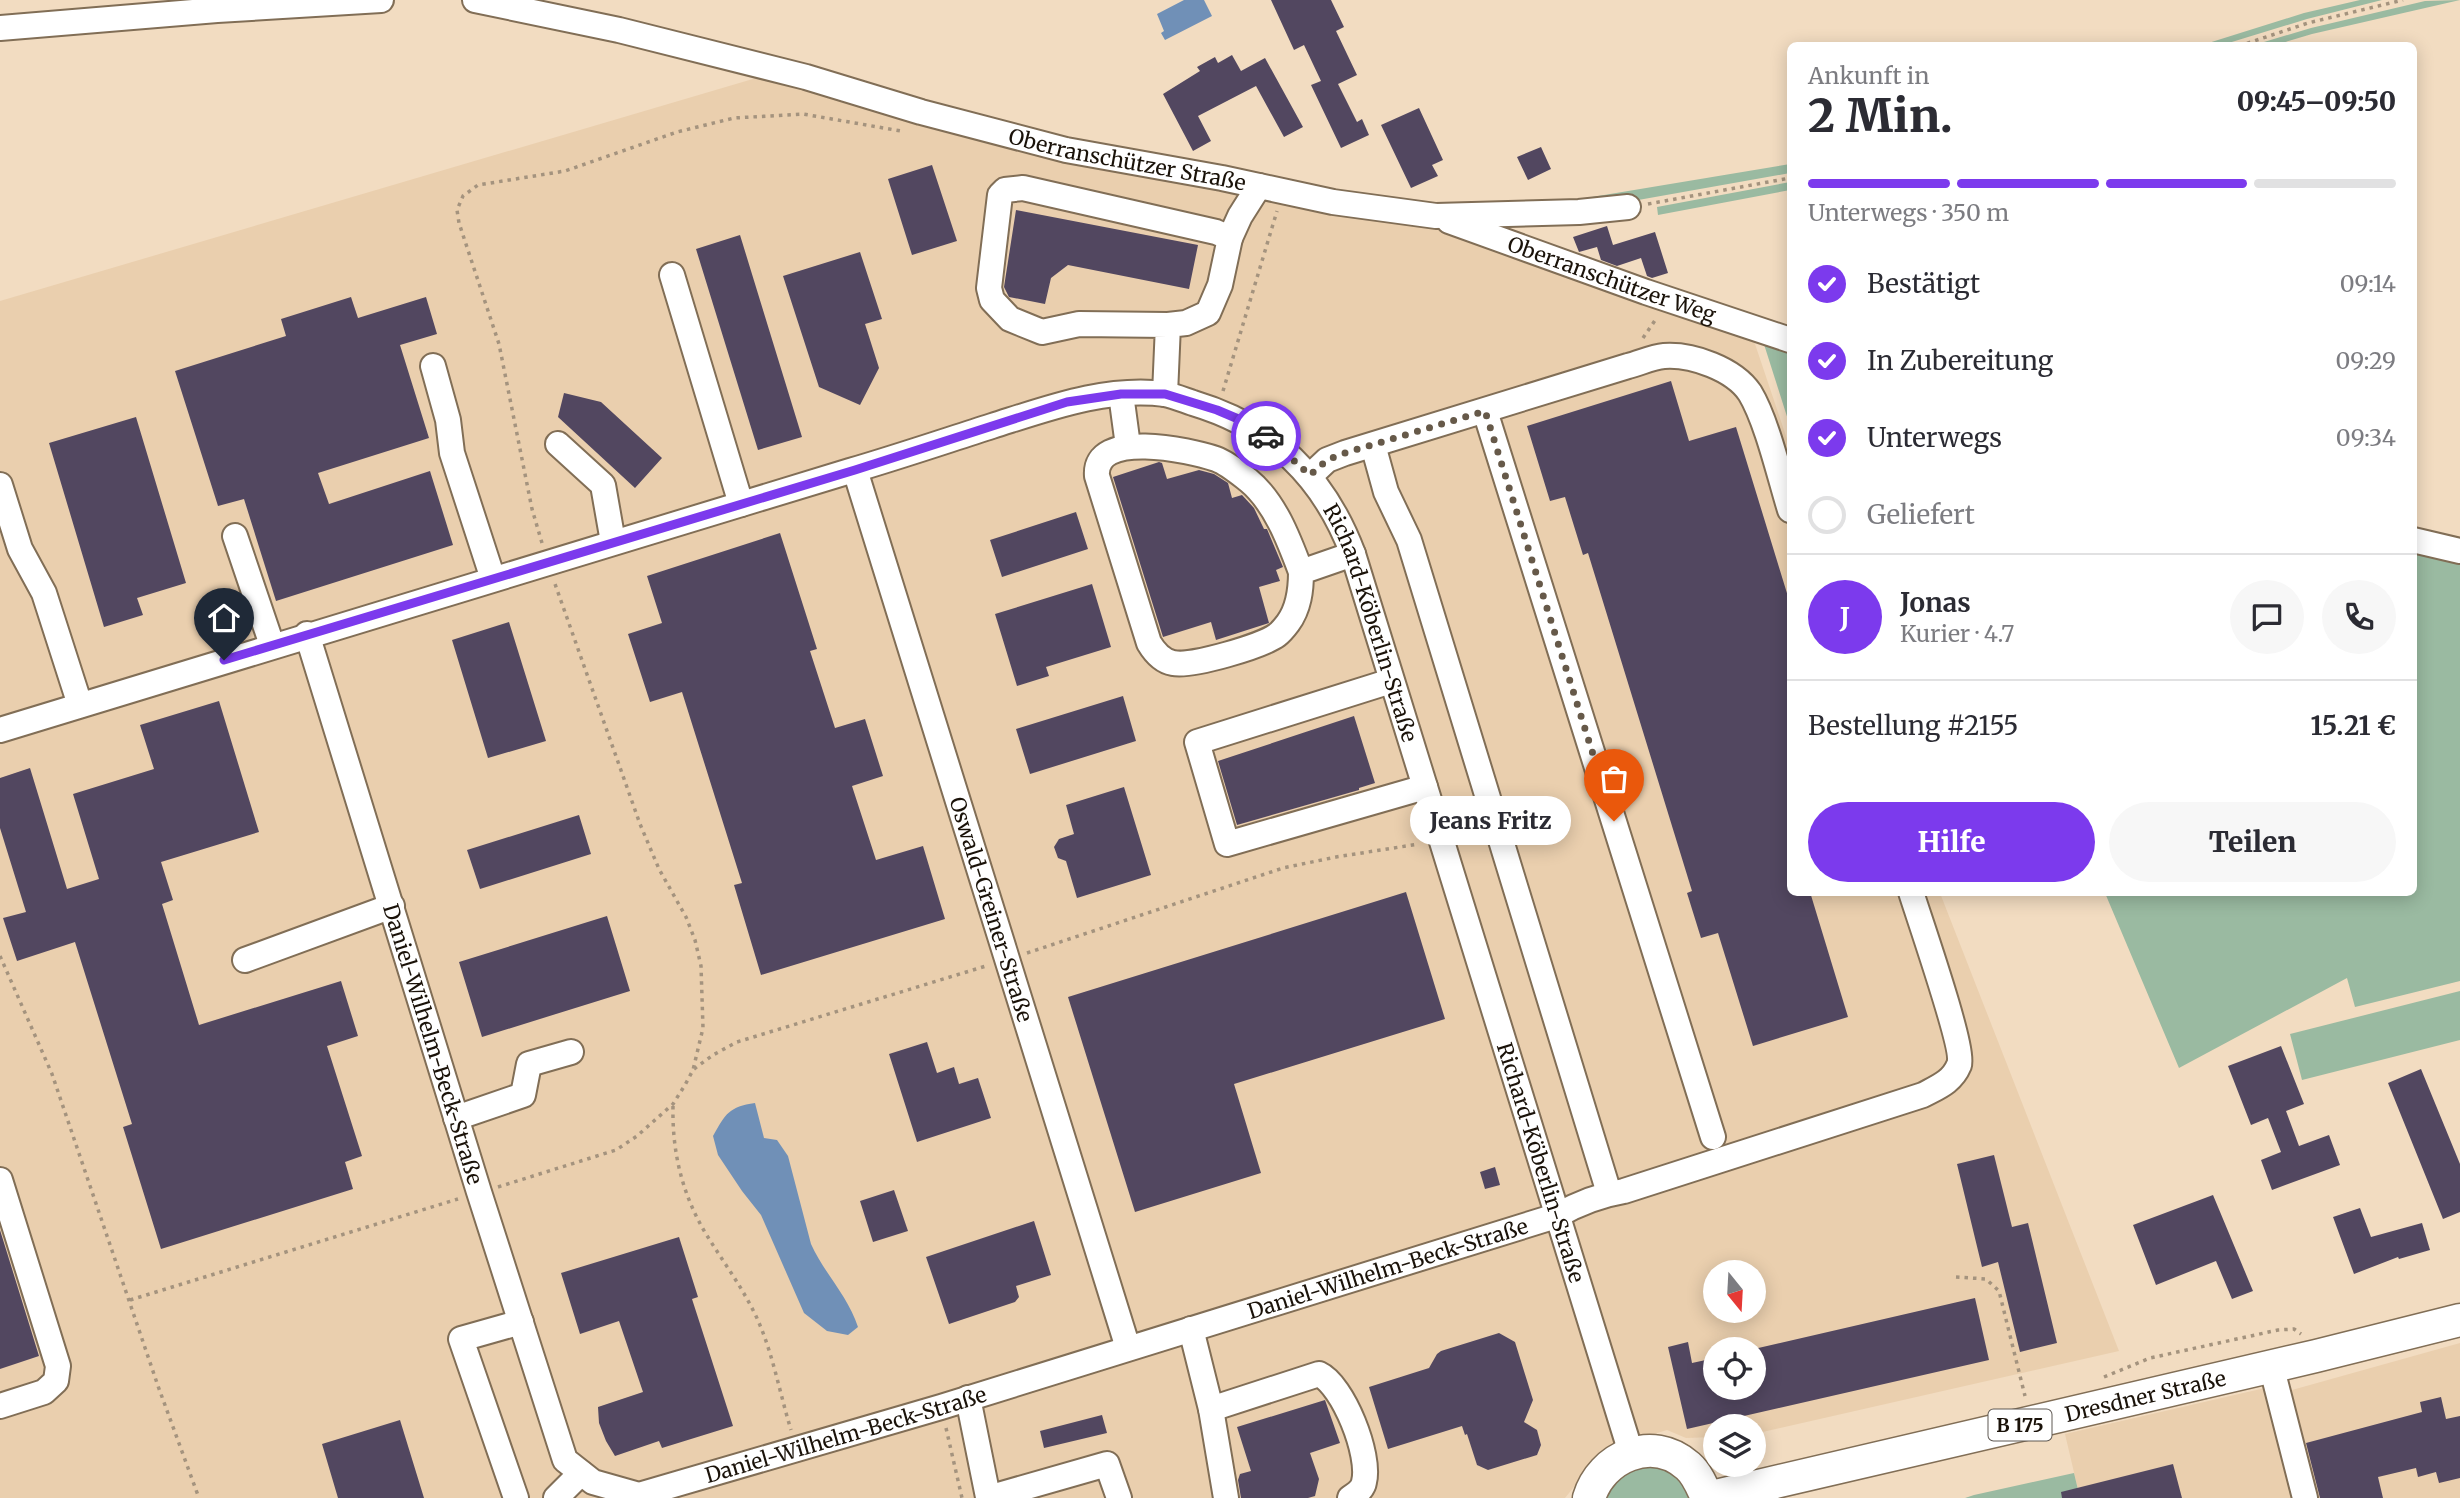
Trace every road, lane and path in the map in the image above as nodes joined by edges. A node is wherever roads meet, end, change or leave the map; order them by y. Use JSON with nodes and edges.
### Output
{"nodes":[{"id":1,"x":381,"y":0,"type":"edge"},
{"id":2,"x":475,"y":0,"type":"edge"},
{"id":3,"x":2403,"y":0,"type":"edge"},
{"id":4,"x":0,"y":28,"type":"edge"},
{"id":5,"x":2251,"y":42,"type":"edge"},
{"id":6,"x":904,"y":131,"type":"dead end"},
{"id":7,"x":1787,"y":179,"type":"edge"},
{"id":8,"x":1259,"y":186,"type":"junction"},
{"id":9,"x":1283,"y":191,"type":"junction"},
{"id":10,"x":1628,"y":207,"type":"joint"},
{"id":11,"x":1436,"y":216,"type":"junction"},
{"id":12,"x":1230,"y":238,"type":"junction"},
{"id":13,"x":672,"y":275,"type":"dead end"},
{"id":14,"x":1670,"y":300,"type":"junction"},
{"id":15,"x":1168,"y":325,"type":"junction"},
{"id":16,"x":1787,"y":339,"type":"edge"},
{"id":17,"x":433,"y":366,"type":"dead end"},
{"id":18,"x":1628,"y":366,"type":"junction"},
{"id":19,"x":1121,"y":394,"type":"junction"},
{"id":20,"x":1165,"y":394,"type":"junction"},
{"id":21,"x":1217,"y":410,"type":"junction"},
{"id":22,"x":1485,"y":411,"type":"junction"},
{"id":23,"x":558,"y":444,"type":"dead end"},
{"id":24,"x":1373,"y":445,"type":"junction"},
{"id":25,"x":1128,"y":446,"type":"junction"},
{"id":26,"x":855,"y":470,"type":"junction"},
{"id":27,"x":1310,"y":475,"type":"junction"},
{"id":28,"x":0,"y":485,"type":"edge"},
{"id":29,"x":1787,"y":500,"type":"edge"},
{"id":30,"x":741,"y":504,"type":"junction"},
{"id":31,"x":234,"y":537,"type":"dead end"},
{"id":32,"x":2417,"y":541,"type":"edge"},
{"id":33,"x":613,"y":542,"type":"junction"},
{"id":34,"x":2460,"y":551,"type":"edge"},
{"id":35,"x":1353,"y":554,"type":"junction"},
{"id":36,"x":548,"y":563,"type":"junction"},
{"id":37,"x":1301,"y":572,"type":"junction"},
{"id":38,"x":493,"y":579,"type":"junction"},
{"id":39,"x":307,"y":634,"type":"junction"},
{"id":40,"x":272,"y":645,"type":"junction"},
{"id":41,"x":1391,"y":681,"type":"junction"},
{"id":42,"x":79,"y":705,"type":"junction"},
{"id":43,"x":0,"y":730,"type":"edge"},
{"id":44,"x":1425,"y":787,"type":"junction"},
{"id":45,"x":1441,"y":839,"type":"junction"},
{"id":46,"x":1912,"y":896,"type":"edge"},
{"id":47,"x":392,"y":906,"type":"junction"},
{"id":48,"x":0,"y":956,"type":"edge"},
{"id":49,"x":245,"y":960,"type":"dead end"},
{"id":50,"x":1008,"y":960,"type":"junction"},
{"id":51,"x":570,"y":1052,"type":"dead end"},
{"id":52,"x":693,"y":1070,"type":"junction"},
{"id":53,"x":673,"y":1104,"type":"junction"},
{"id":54,"x":456,"y":1118,"type":"junction"},
{"id":55,"x":1713,"y":1137,"type":"dead end"},
{"id":56,"x":0,"y":1180,"type":"edge"},
{"id":57,"x":479,"y":1192,"type":"junction"},
{"id":58,"x":1609,"y":1194,"type":"junction"},
{"id":59,"x":1556,"y":1216,"type":"junction"},
{"id":60,"x":1956,"y":1276,"type":"dead end"},
{"id":61,"x":130,"y":1300,"type":"junction"},
{"id":62,"x":2460,"y":1320,"type":"edge"},
{"id":63,"x":521,"y":1322,"type":"junction"},
{"id":64,"x":1191,"y":1329,"type":"junction"},
{"id":65,"x":1128,"y":1348,"type":"junction"},
{"id":66,"x":2271,"y":1365,"type":"junction"},
{"id":67,"x":968,"y":1398,"type":"junction"},
{"id":68,"x":2026,"y":1398,"type":"dead end"},
{"id":69,"x":0,"y":1406,"type":"edge"},
{"id":70,"x":941,"y":1406,"type":"junction"},
{"id":71,"x":1211,"y":1409,"type":"junction"},
{"id":72,"x":797,"y":1449,"type":"junction"},
{"id":73,"x":1631,"y":1453,"type":"junction"},
{"id":74,"x":581,"y":1473,"type":"junction"},
{"id":75,"x":199,"y":1498,"type":"edge"},
{"id":76,"x":516,"y":1498,"type":"edge"},
{"id":77,"x":556,"y":1498,"type":"edge"},
{"id":78,"x":962,"y":1498,"type":"edge"},
{"id":79,"x":988,"y":1498,"type":"edge"},
{"id":80,"x":1119,"y":1498,"type":"edge"},
{"id":81,"x":1226,"y":1498,"type":"edge"},
{"id":82,"x":1350,"y":1498,"type":"edge"},
{"id":83,"x":1589,"y":1498,"type":"edge"},
{"id":84,"x":1707,"y":1498,"type":"edge"},
{"id":85,"x":2305,"y":1498,"type":"edge"}],
"edges":[{"from":1,"to":4,"type":"street"},
{"from":2,"to":8,"type":"street","name":"Oberranschützer Straße"},
{"from":3,"to":5,"type":"path"},
{"from":6,"to":36,"type":"path"},
{"from":7,"to":10,"type":"path"},
{"from":8,"to":9,"type":"street","name":"Oberranschützer Straße"},
{"from":8,"to":12,"type":"street"},
{"from":9,"to":11,"type":"street","name":"Oberranschützer Straße"},
{"from":9,"to":21,"type":"path"},
{"from":10,"to":11,"type":"street","name":"Oberranschützer Straße"},
{"from":11,"to":14,"type":"street","name":"Oberranschützer Weg"},
{"from":12,"to":15,"type":"street"},
{"from":12,"to":15,"type":"street"},
{"from":13,"to":30,"type":"street"},
{"from":14,"to":16,"type":"street","name":"Oberranschützer Weg"},
{"from":14,"to":18,"type":"path"},
{"from":15,"to":20,"type":"street"},
{"from":17,"to":38,"type":"street"},
{"from":18,"to":22,"type":"street"},
{"from":18,"to":29,"type":"street"},
{"from":19,"to":20,"type":"street","name":"Richard-Köberlin-Straße"},
{"from":19,"to":25,"type":"street"},
{"from":19,"to":26,"type":"street","name":"Richard-Köberlin-Straße"},
{"from":20,"to":21,"type":"street","name":"Richard-Köberlin-Straße"},
{"from":21,"to":27,"type":"street","name":"Richard-Köberlin-Straße"},
{"from":22,"to":24,"type":"street"},
{"from":22,"to":55,"type":"street"},
{"from":23,"to":33,"type":"street"},
{"from":24,"to":27,"type":"street"},
{"from":24,"to":58,"type":"street"},
{"from":25,"to":37,"type":"street"},
{"from":25,"to":37,"type":"street"},
{"from":26,"to":30,"type":"street","name":"Richard-Köberlin-Straße"},
{"from":26,"to":50,"type":"street","name":"Oswald-Greiner-Straße"},
{"from":27,"to":35,"type":"street","name":"Richard-Köberlin-Straße"},
{"from":28,"to":42,"type":"street"},
{"from":30,"to":33,"type":"street","name":"Richard-Köberlin-Straße"},
{"from":31,"to":40,"type":"street"},
{"from":32,"to":34,"type":"street"},
{"from":33,"to":36,"type":"street","name":"Richard-Köberlin-Straße"},
{"from":35,"to":37,"type":"street"},
{"from":35,"to":41,"type":"street","name":"Richard-Köberlin-Straße"},
{"from":36,"to":38,"type":"street","name":"Richard-Köberlin-Straße"},
{"from":36,"to":52,"type":"path"},
{"from":38,"to":39,"type":"street","name":"Richard-Köberlin-Straße"},
{"from":39,"to":40,"type":"street","name":"Richard-Köberlin-Straße"},
{"from":39,"to":47,"type":"street","name":"Daniel-Wilhelm-Beck-Straße"},
{"from":40,"to":42,"type":"street","name":"Richard-Köberlin-Straße"},
{"from":41,"to":44,"type":"street","name":"Richard-Köberlin-Straße"},
{"from":41,"to":44,"type":"street"},
{"from":42,"to":43,"type":"street","name":"Richard-Köberlin-Straße"},
{"from":44,"to":45,"type":"street","name":"Richard-Köberlin-Straße"},
{"from":45,"to":50,"type":"path"},
{"from":45,"to":59,"type":"street","name":"Richard-Köberlin-Straße"},
{"from":46,"to":58,"type":"street","name":"Daniel-Wilhelm-Beck-Straße"},
{"from":47,"to":49,"type":"street"},
{"from":47,"to":54,"type":"street","name":"Daniel-Wilhelm-Beck-Straße"},
{"from":48,"to":61,"type":"path"},
{"from":50,"to":52,"type":"path"},
{"from":50,"to":65,"type":"street","name":"Oswald-Greiner-Straße"},
{"from":51,"to":54,"type":"street"},
{"from":52,"to":53,"type":"path"},
{"from":53,"to":57,"type":"path"},
{"from":53,"to":72,"type":"path"},
{"from":54,"to":57,"type":"street","name":"Daniel-Wilhelm-Beck-Straße"},
{"from":56,"to":69,"type":"street"},
{"from":57,"to":61,"type":"path"},
{"from":57,"to":63,"type":"street","name":"Daniel-Wilhelm-Beck-Straße"},
{"from":58,"to":59,"type":"street","name":"Daniel-Wilhelm-Beck-Straße"},
{"from":59,"to":64,"type":"street","name":"Daniel-Wilhelm-Beck-Straße"},
{"from":59,"to":73,"type":"street","name":"Richard-Köberlin-Straße"},
{"from":60,"to":68,"type":"path"},
{"from":61,"to":75,"type":"path"},
{"from":62,"to":66,"type":"main road","name":"Dresdner Straße","number":"B 175"},
{"from":63,"to":74,"type":"street","name":"Daniel-Wilhelm-Beck-Straße"},
{"from":63,"to":76,"type":"street"},
{"from":64,"to":65,"type":"street","name":"Daniel-Wilhelm-Beck-Straße"},
{"from":64,"to":71,"type":"street"},
{"from":65,"to":67,"type":"street","name":"Daniel-Wilhelm-Beck-Straße"},
{"from":66,"to":84,"type":"main road","name":"Dresdner Straße","number":"B 175"},
{"from":66,"to":85,"type":"street"},
{"from":67,"to":70,"type":"street","name":"Daniel-Wilhelm-Beck-Straße"},
{"from":67,"to":79,"type":"street"},
{"from":70,"to":72,"type":"street","name":"Daniel-Wilhelm-Beck-Straße"},
{"from":70,"to":78,"type":"path"},
{"from":71,"to":81,"type":"street"},
{"from":71,"to":82,"type":"street"},
{"from":72,"to":74,"type":"street","name":"Daniel-Wilhelm-Beck-Straße"},
{"from":73,"to":83,"type":"main road"},
{"from":73,"to":84,"type":"main road","name":"Dresdner Straße"},
{"from":74,"to":77,"type":"street"},
{"from":79,"to":80,"type":"street"}]}
